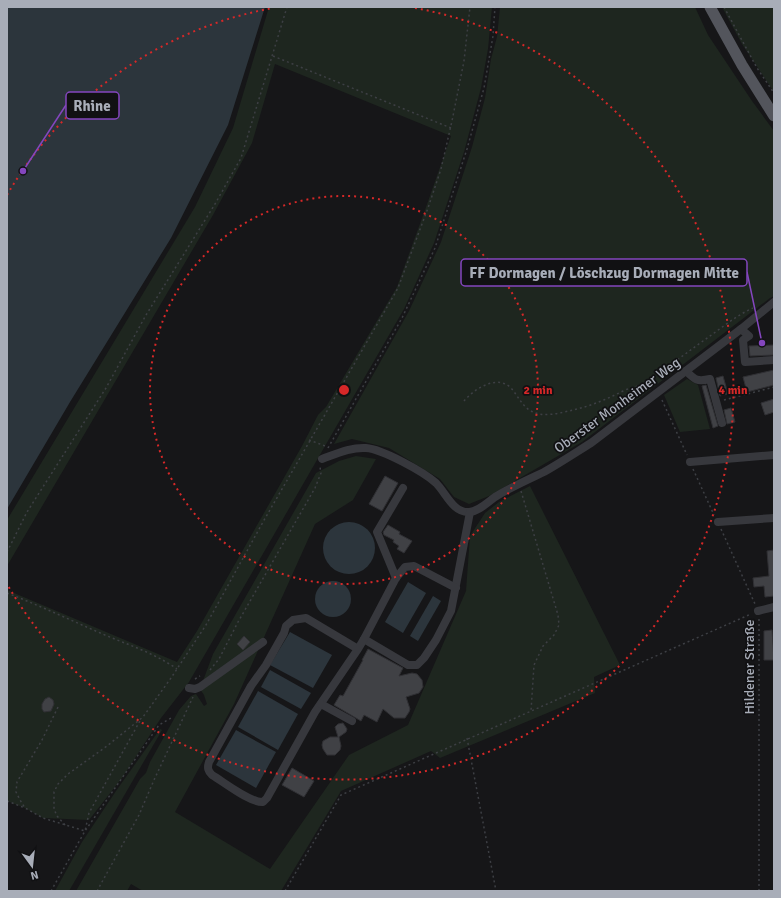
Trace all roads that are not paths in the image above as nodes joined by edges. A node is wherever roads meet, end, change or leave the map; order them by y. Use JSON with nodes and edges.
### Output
{"nodes":[{"id":1,"x":710,"y":7,"type":"edge"},
{"id":2,"x":774,"y":116,"type":"edge"},
{"id":3,"x":774,"y":302,"type":"edge"},
{"id":4,"x":741,"y":329,"type":"junction"},
{"id":5,"x":774,"y":360,"type":"edge"},
{"id":6,"x":686,"y":370,"type":"junction"},
{"id":7,"x":722,"y":423,"type":"dead end"},
{"id":8,"x":774,"y":455,"type":"edge"},
{"id":9,"x":320,"y":461,"type":"road end"},
{"id":10,"x":690,"y":462,"type":"road end"},
{"id":11,"x":403,"y":488,"type":"dead end"},
{"id":12,"x":470,"y":512,"type":"junction"},
{"id":13,"x":774,"y":518,"type":"edge"},
{"id":14,"x":718,"y":522,"type":"road end"},
{"id":15,"x":396,"y":578,"type":"junction"},
{"id":16,"x":456,"y":588,"type":"junction"},
{"id":17,"x":774,"y":607,"type":"edge"},
{"id":18,"x":758,"y":611,"type":"road end"},
{"id":19,"x":364,"y":639,"type":"junction"},
{"id":20,"x":263,"y":642,"type":"dead end"},
{"id":21,"x":358,"y":648,"type":"junction"},
{"id":22,"x":189,"y":688,"type":"road end"},
{"id":23,"x":321,"y":704,"type":"junction"},
{"id":24,"x":352,"y":721,"type":"dead end"}],
"edges":[{"from":1,"to":2,"type":"main road"},
{"from":3,"to":4,"type":"street","name":"Oberster Monheimer Weg"},
{"from":4,"to":5,"type":"street"},
{"from":4,"to":6,"type":"street","name":"Oberster Monheimer Weg"},
{"from":6,"to":7,"type":"street"},
{"from":6,"to":12,"type":"street","name":"Oberster Monheimer Weg"},
{"from":8,"to":10,"type":"street"},
{"from":9,"to":12,"type":"street"},
{"from":11,"to":15,"type":"street"},
{"from":12,"to":16,"type":"street"},
{"from":13,"to":14,"type":"street"},
{"from":15,"to":16,"type":"street"},
{"from":15,"to":19,"type":"street"},
{"from":16,"to":19,"type":"street"},
{"from":17,"to":18,"type":"street"},
{"from":19,"to":21,"type":"street"},
{"from":20,"to":22,"type":"street"},
{"from":21,"to":23,"type":"street"},
{"from":21,"to":23,"type":"street"},
{"from":23,"to":24,"type":"street"}]}
